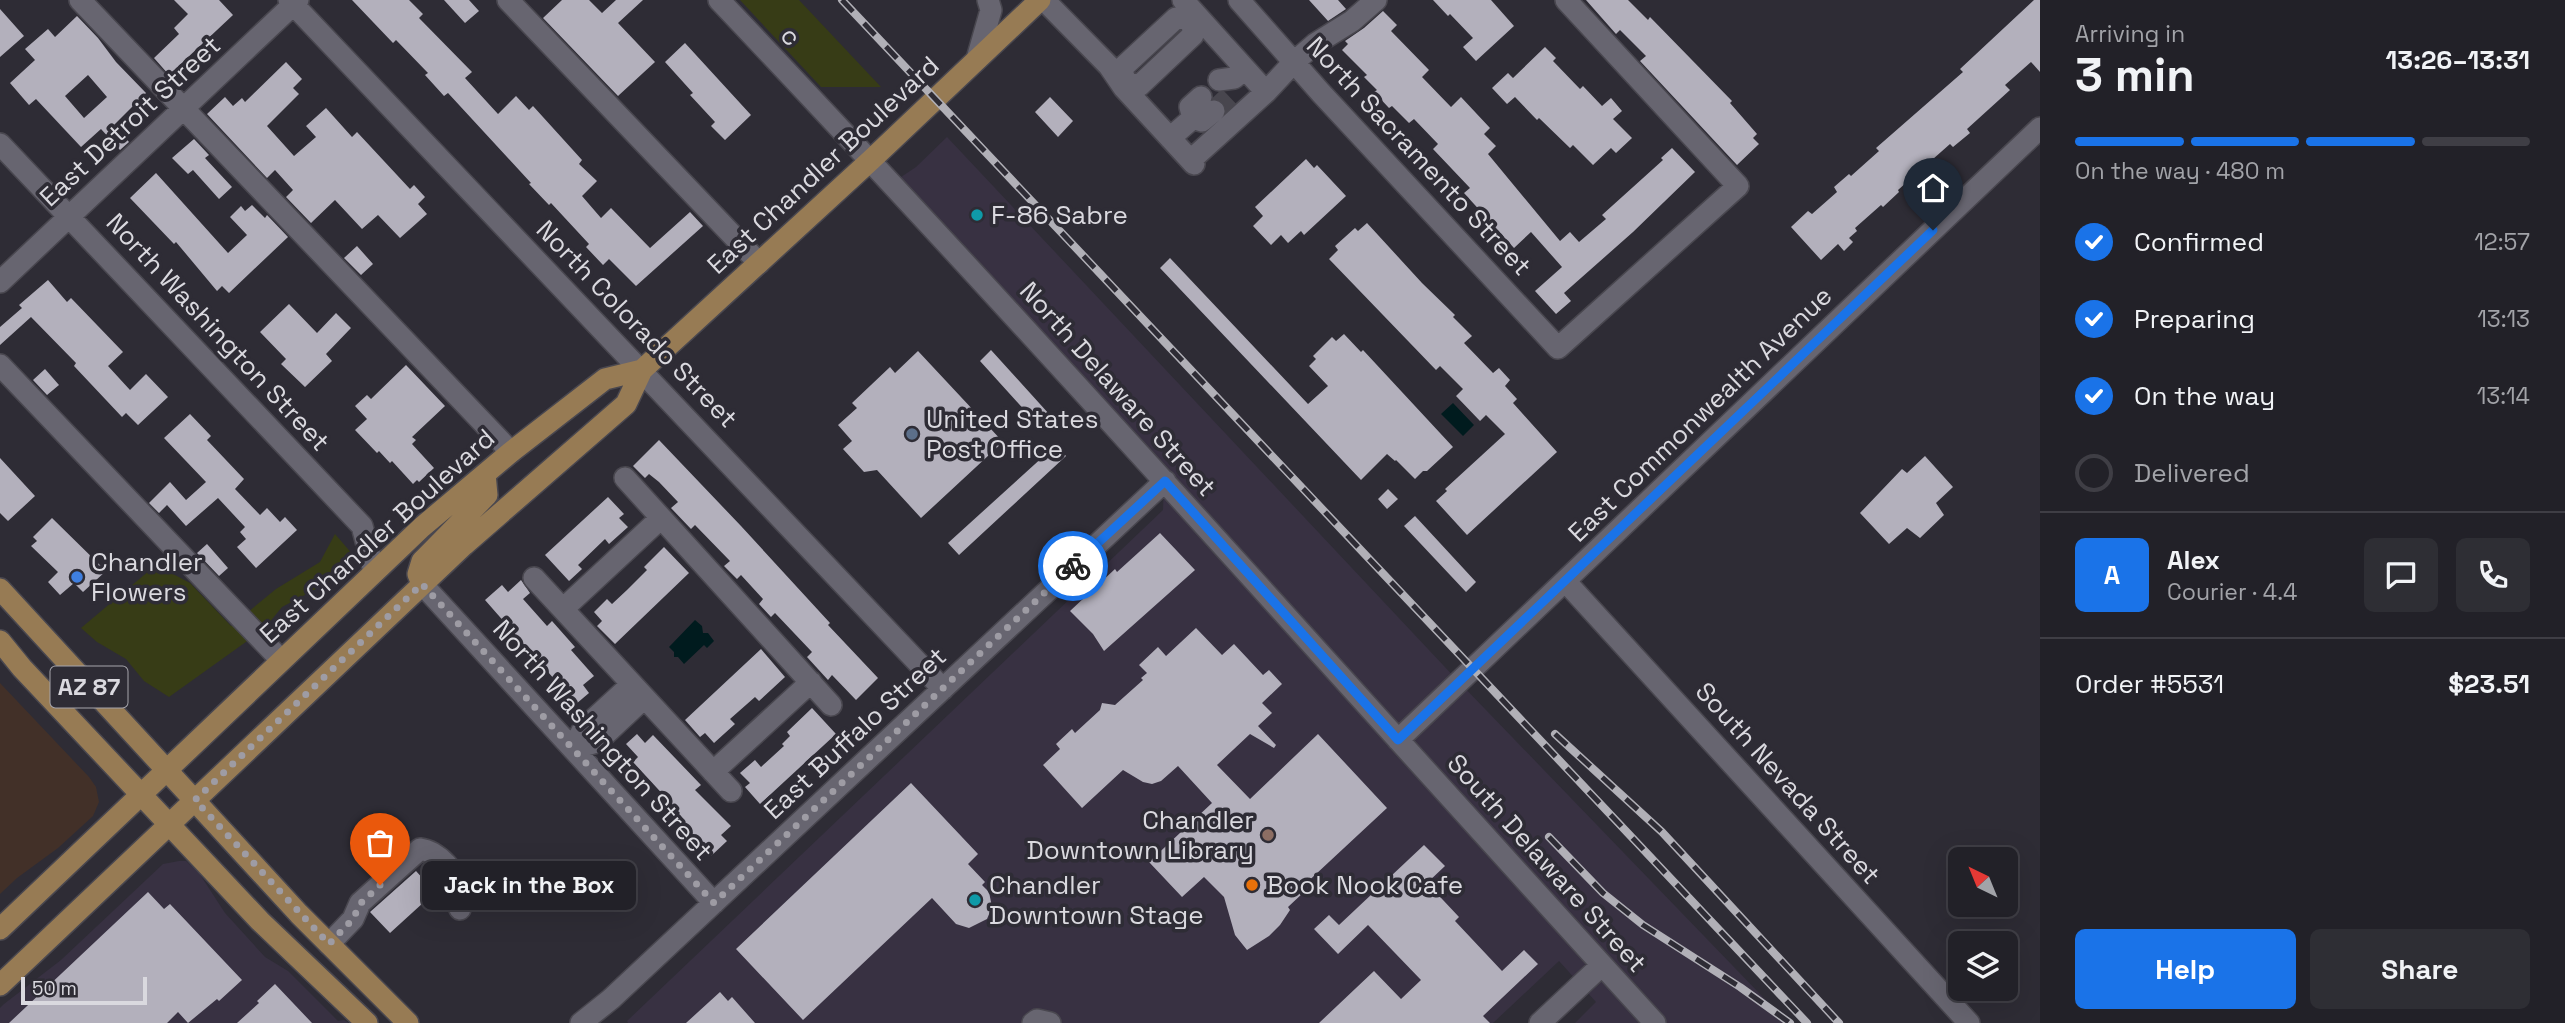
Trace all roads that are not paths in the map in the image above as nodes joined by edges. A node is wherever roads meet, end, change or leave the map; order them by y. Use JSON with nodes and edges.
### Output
{"nodes":[{"id":1,"x":80,"y":0,"type":"edge"},
{"id":2,"x":508,"y":0,"type":"edge"},
{"id":3,"x":719,"y":0,"type":"edge"},
{"id":4,"x":988,"y":0,"type":"edge"},
{"id":5,"x":1042,"y":0,"type":"edge"},
{"id":6,"x":1239,"y":0,"type":"edge"},
{"id":7,"x":1376,"y":0,"type":"edge"},
{"id":8,"x":1566,"y":0,"type":"edge"},
{"id":9,"x":293,"y":1,"type":"edge"},
{"id":10,"x":1191,"y":11,"type":"edge"},
{"id":11,"x":977,"y":59,"type":"junction"},
{"id":12,"x":1294,"y":62,"type":"junction"},
{"id":13,"x":794,"y":79,"type":"joint"},
{"id":14,"x":1125,"y":86,"type":"junction"},
{"id":15,"x":1266,"y":92,"type":"junction"},
{"id":16,"x":1207,"y":104,"type":"tunnel mouth"},
{"id":17,"x":184,"y":108,"type":"junction"},
{"id":18,"x":2040,"y":128,"type":"edge"},
{"id":19,"x":1170,"y":138,"type":"junction"},
{"id":20,"x":0,"y":144,"type":"edge"},
{"id":21,"x":871,"y":160,"type":"junction"},
{"id":22,"x":70,"y":216,"type":"junction"},
{"id":23,"x":759,"y":263,"type":"junction"},
{"id":24,"x":0,"y":282,"type":"edge"},
{"id":25,"x":0,"y":365,"type":"edge"},
{"id":26,"x":642,"y":370,"type":"junction"},
{"id":27,"x":511,"y":452,"type":"junction"},
{"id":28,"x":485,"y":474,"type":"junction"},
{"id":29,"x":625,"y":478,"type":"dead end"},
{"id":30,"x":1165,"y":481,"type":"junction"},
{"id":31,"x":661,"y":518,"type":"junction"},
{"id":32,"x":374,"y":570,"type":"junction"},
{"id":33,"x":534,"y":578,"type":"dead end"},
{"id":34,"x":1566,"y":582,"type":"junction"},
{"id":35,"x":422,"y":584,"type":"junction"},
{"id":36,"x":0,"y":589,"type":"edge"},
{"id":37,"x":563,"y":609,"type":"junction"},
{"id":38,"x":0,"y":641,"type":"edge"},
{"id":39,"x":281,"y":660,"type":"junction"},
{"id":40,"x":811,"y":682,"type":"junction"},
{"id":41,"x":943,"y":689,"type":"junction"},
{"id":42,"x":638,"y":691,"type":"junction"},
{"id":43,"x":831,"y":705,"type":"dead end"},
{"id":44,"x":1398,"y":740,"type":"junction"},
{"id":45,"x":573,"y":749,"type":"junction"},
{"id":46,"x":166,"y":769,"type":"junction"},
{"id":47,"x":713,"y":772,"type":"junction"},
{"id":48,"x":731,"y":791,"type":"dead end"},
{"id":49,"x":140,"y":793,"type":"junction"},
{"id":50,"x":195,"y":800,"type":"junction"},
{"id":51,"x":170,"y":824,"type":"junction"},
{"id":52,"x":714,"y":903,"type":"junction"},
{"id":53,"x":460,"y":909,"type":"dead end"},
{"id":54,"x":0,"y":929,"type":"edge"},
{"id":55,"x":329,"y":944,"type":"junction"},
{"id":56,"x":1602,"y":965,"type":"junction"},
{"id":57,"x":0,"y":985,"type":"edge"},
{"id":58,"x":586,"y":1022,"type":"edge"},
{"id":59,"x":367,"y":1023,"type":"edge"},
{"id":60,"x":408,"y":1023,"type":"edge"},
{"id":61,"x":1033,"y":1023,"type":"edge"},
{"id":62,"x":1050,"y":1023,"type":"edge"},
{"id":63,"x":1540,"y":1023,"type":"edge"},
{"id":64,"x":1655,"y":1023,"type":"edge"},
{"id":65,"x":1969,"y":1023,"type":"edge"}],
"edges":[{"from":1,"to":17,"type":"street"},
{"from":2,"to":23,"type":"street"},
{"from":3,"to":13,"type":"street","name":"c"},
{"from":4,"to":11,"type":"street"},
{"from":5,"to":11,"type":"main road","name":"East Chandler Boulevard"},
{"from":5,"to":14,"type":"street"},
{"from":6,"to":12,"type":"street","name":"North Sacramento Street"},
{"from":7,"to":12,"type":"street"},
{"from":8,"to":12,"type":"street","name":"North Sacramento Street"},
{"from":9,"to":17,"type":"street","name":"East Detroit Street"},
{"from":9,"to":26,"type":"street","name":"North Colorado Street"},
{"from":10,"to":14,"type":"street"},
{"from":10,"to":15,"type":"street"},
{"from":11,"to":21,"type":"main road","name":"East Chandler Boulevard"},
{"from":12,"to":15,"type":"street"},
{"from":13,"to":21,"type":"street","name":"North Delaware Street"},
{"from":14,"to":19,"type":"street"},
{"from":15,"to":19,"type":"street"},
{"from":16,"to":19,"type":"street"},
{"from":17,"to":22,"type":"street","name":"East Detroit Street"},
{"from":17,"to":27,"type":"street"},
{"from":18,"to":34,"type":"street","name":"East Commonwealth Avenue"},
{"from":20,"to":22,"type":"street","name":"North Washington Street"},
{"from":21,"to":23,"type":"main road","name":"East Chandler Boulevard"},
{"from":21,"to":30,"type":"street","name":"North Delaware Street"},
{"from":22,"to":24,"type":"street","name":"East Detroit Street"},
{"from":22,"to":32,"type":"street","name":"North Washington Street"},
{"from":23,"to":26,"type":"main road","name":"East Chandler Boulevard"},
{"from":25,"to":39,"type":"street"},
{"from":26,"to":27,"type":"main road","name":"East Chandler Boulevard"},
{"from":26,"to":35,"type":"main road","name":"East Chandler Boulevard"},
{"from":26,"to":41,"type":"street","name":"North Colorado Street"},
{"from":27,"to":28,"type":"main road","name":"East Chandler Boulevard"},
{"from":28,"to":32,"type":"main road","name":"East Chandler Boulevard"},
{"from":28,"to":35,"type":"main road"},
{"from":29,"to":31,"type":"street"},
{"from":30,"to":41,"type":"street","name":"East Buffalo Street"},
{"from":30,"to":44,"type":"street","name":"North Delaware Street"},
{"from":31,"to":37,"type":"street"},
{"from":31,"to":40,"type":"street"},
{"from":32,"to":39,"type":"main road","name":"East Chandler Boulevard"},
{"from":33,"to":37,"type":"street"},
{"from":34,"to":44,"type":"street","name":"East Commonwealth Avenue"},
{"from":34,"to":65,"type":"street","name":"South Nevada Street"},
{"from":35,"to":45,"type":"street","name":"North Washington Street"},
{"from":35,"to":50,"type":"main road","name":"East Chandler Boulevard"},
{"from":36,"to":46,"type":"main road","number":"AZ 87"},
{"from":37,"to":42,"type":"street"},
{"from":38,"to":49,"type":"main road","number":"AZ 87"},
{"from":39,"to":46,"type":"main road","name":"East Chandler Boulevard"},
{"from":40,"to":43,"type":"street"},
{"from":40,"to":47,"type":"street"},
{"from":41,"to":52,"type":"street","name":"East Buffalo Street"},
{"from":42,"to":45,"type":"street"},
{"from":42,"to":47,"type":"street"},
{"from":44,"to":56,"type":"street","name":"South Delaware Street"},
{"from":45,"to":52,"type":"street","name":"North Washington Street"},
{"from":46,"to":49,"type":"main road","name":"East Chandler Boulevard"},
{"from":46,"to":50,"type":"main road","number":"AZ 87"},
{"from":47,"to":48,"type":"street"},
{"from":49,"to":51,"type":"main road","number":"AZ 87"},
{"from":49,"to":54,"type":"main road","name":"East Chandler Boulevard"},
{"from":50,"to":51,"type":"main road","name":"East Chandler Boulevard"},
{"from":50,"to":55,"type":"main road","number":"AZ 87"},
{"from":51,"to":57,"type":"main road","name":"East Chandler Boulevard"},
{"from":51,"to":59,"type":"main road","number":"AZ 87"},
{"from":52,"to":58,"type":"street","name":"East Buffalo Street"},
{"from":53,"to":55,"type":"street"},
{"from":55,"to":60,"type":"main road","number":"AZ 87"},
{"from":56,"to":63,"type":"street"},
{"from":56,"to":64,"type":"street","name":"South Delaware Street"},
{"from":61,"to":62,"type":"street"}]}
